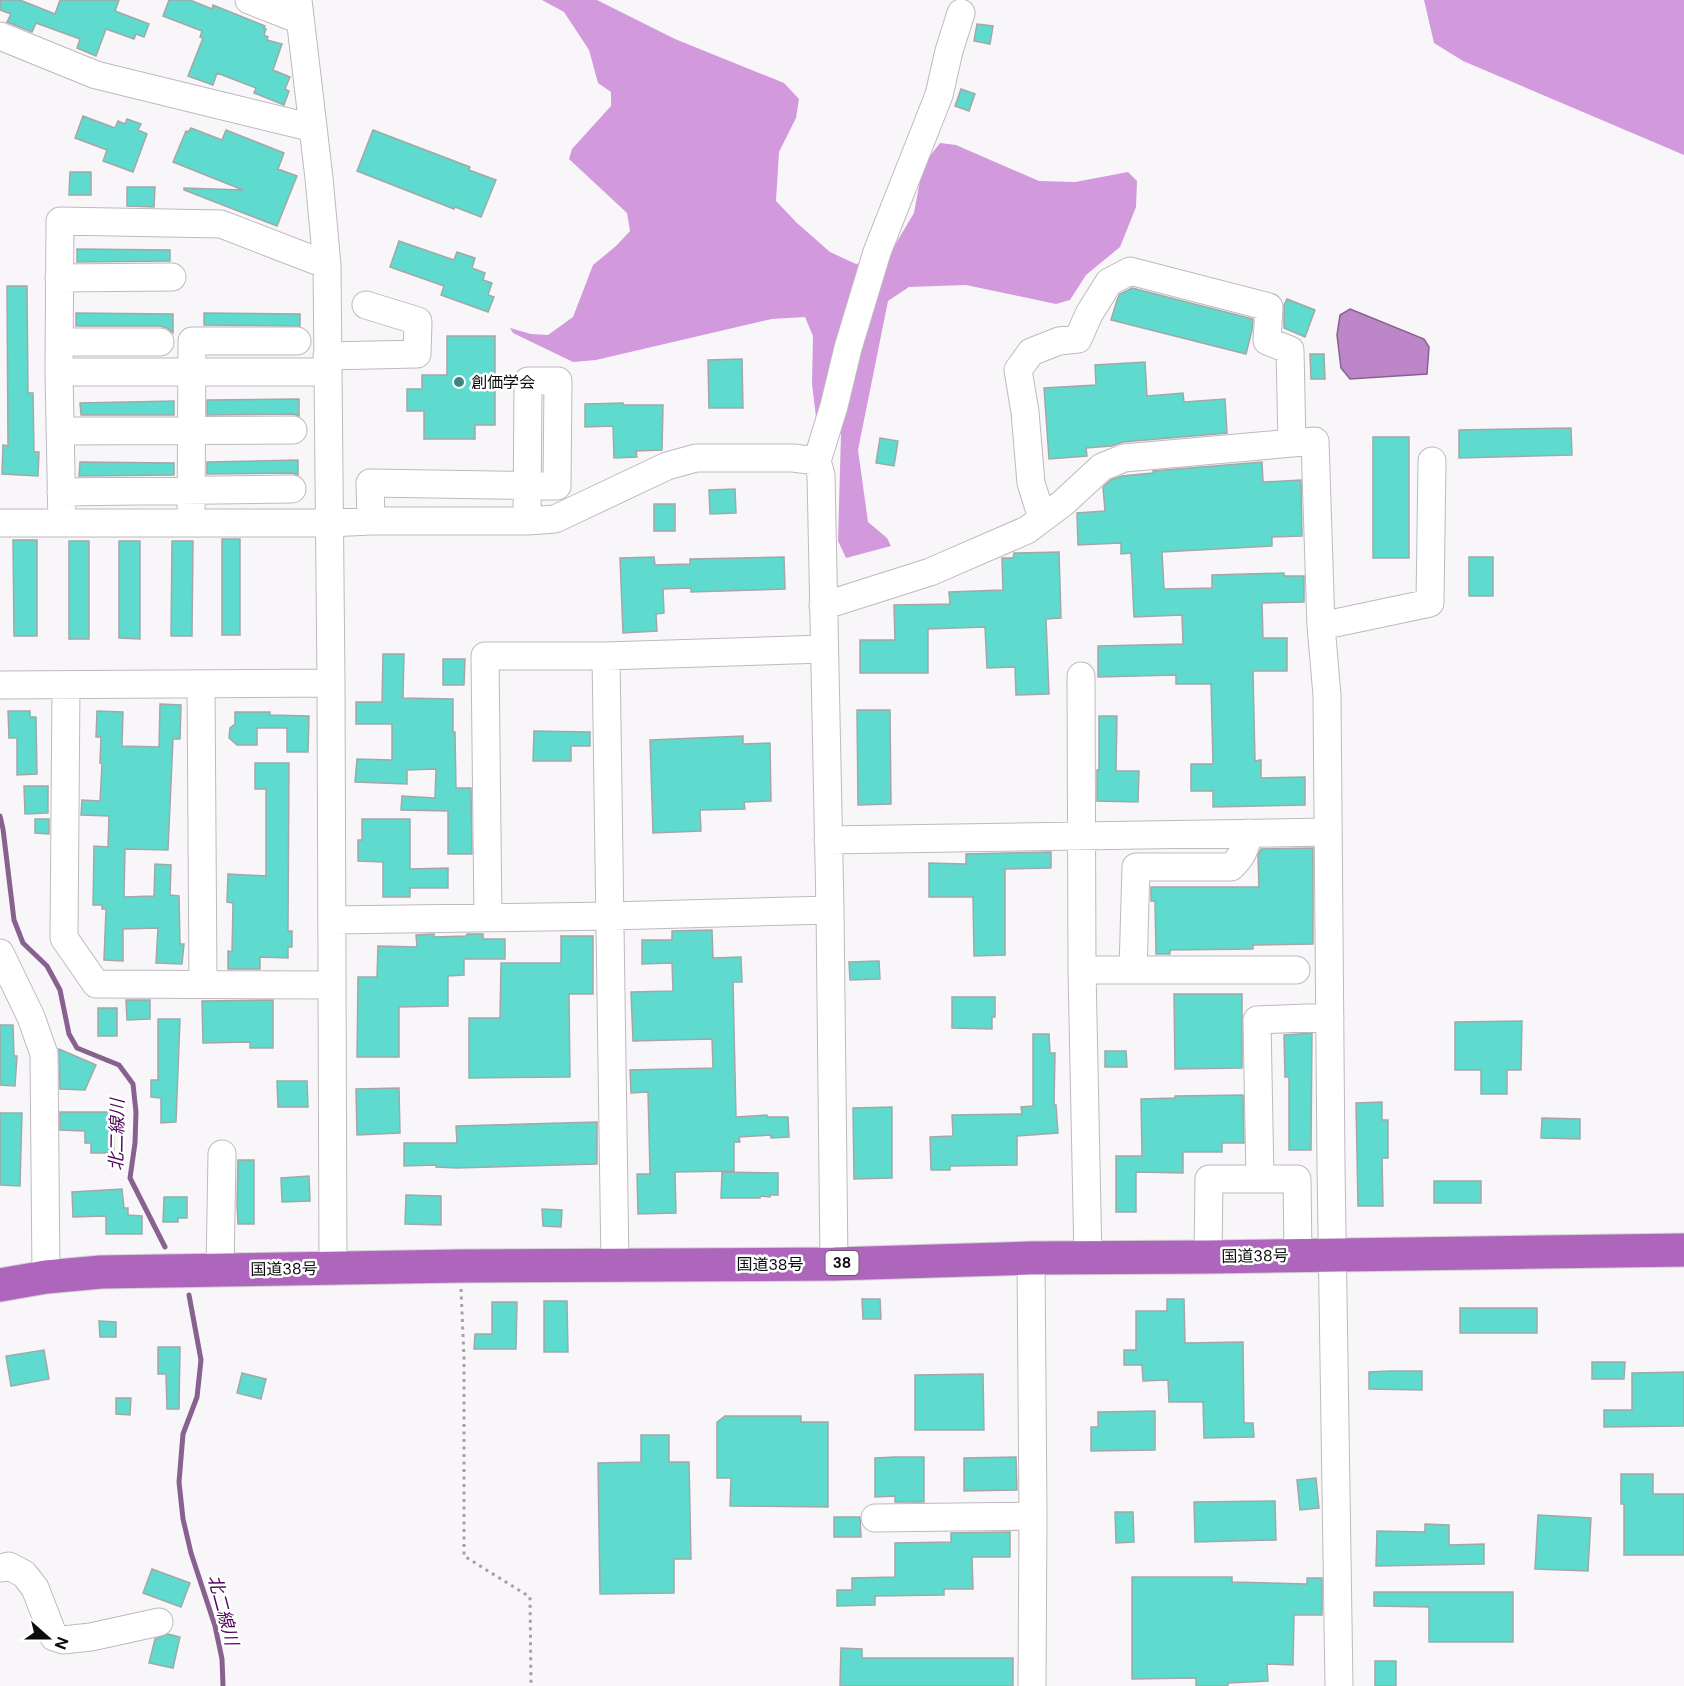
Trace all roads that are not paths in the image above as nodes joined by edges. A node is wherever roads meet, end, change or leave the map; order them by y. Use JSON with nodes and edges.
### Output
{"nodes":[{"id":1,"x":249,"y":0,"type":"edge"},
{"id":2,"x":299,"y":10,"type":"edge"},
{"id":3,"x":962,"y":13,"type":"dead end"},
{"id":4,"x":0,"y":36,"type":"edge"},
{"id":5,"x":313,"y":128,"type":"junction"},
{"id":6,"x":327,"y":265,"type":"junction"},
{"id":7,"x":59,"y":278,"type":"junction"},
{"id":8,"x":172,"y":278,"type":"dead end"},
{"id":9,"x":366,"y":305,"type":"dead end"},
{"id":10,"x":297,"y":341,"type":"dead end"},
{"id":11,"x":60,"y":342,"type":"junction"},
{"id":12,"x":160,"y":342,"type":"dead end"},
{"id":13,"x":327,"y":364,"type":"junction"},
{"id":14,"x":59,"y":372,"type":"junction"},
{"id":15,"x":191,"y":372,"type":"junction"},
{"id":16,"x":190,"y":430,"type":"junction"},
{"id":17,"x":293,"y":430,"type":"dead end"},
{"id":18,"x":60,"y":431,"type":"junction"},
{"id":19,"x":1292,"y":443,"type":"junction"},
{"id":20,"x":817,"y":461,"type":"junction"},
{"id":21,"x":1432,"y":461,"type":"dead end"},
{"id":22,"x":292,"y":489,"type":"dead end"},
{"id":23,"x":190,"y":490,"type":"junction"},
{"id":24,"x":61,"y":492,"type":"junction"},
{"id":25,"x":1042,"y":518,"type":"junction"},
{"id":26,"x":371,"y":521,"type":"junction"},
{"id":27,"x":527,"y":521,"type":"junction"},
{"id":28,"x":191,"y":522,"type":"junction"},
{"id":29,"x":0,"y":523,"type":"edge"},
{"id":30,"x":62,"y":523,"type":"junction"},
{"id":31,"x":329,"y":523,"type":"junction"},
{"id":32,"x":823,"y":606,"type":"junction"},
{"id":33,"x":1321,"y":626,"type":"junction"},
{"id":34,"x":823,"y":649,"type":"junction"},
{"id":35,"x":606,"y":656,"type":"junction"},
{"id":36,"x":1081,"y":676,"type":"dead end"},
{"id":37,"x":331,"y":683,"type":"junction"},
{"id":38,"x":201,"y":684,"type":"junction"},
{"id":39,"x":0,"y":685,"type":"edge"},
{"id":40,"x":66,"y":685,"type":"junction"},
{"id":41,"x":1328,"y":832,"type":"junction"},
{"id":42,"x":1248,"y":833,"type":"junction"},
{"id":43,"x":1082,"y":836,"type":"junction"},
{"id":44,"x":828,"y":840,"type":"junction"},
{"id":45,"x":830,"y":910,"type":"junction"},
{"id":46,"x":611,"y":916,"type":"junction"},
{"id":47,"x":488,"y":918,"type":"junction"},
{"id":48,"x":332,"y":920,"type":"junction"},
{"id":49,"x":0,"y":953,"type":"edge"},
{"id":50,"x":1082,"y":970,"type":"junction"},
{"id":51,"x":1133,"y":970,"type":"junction"},
{"id":52,"x":1296,"y":970,"type":"dead end"},
{"id":53,"x":203,"y":984,"type":"junction"},
{"id":54,"x":332,"y":985,"type":"junction"},
{"id":55,"x":1330,"y":1017,"type":"junction"},
{"id":56,"x":222,"y":1154,"type":"dead end"},
{"id":57,"x":1260,"y":1179,"type":"junction"},
{"id":58,"x":1684,"y":1250,"type":"edge"},
{"id":59,"x":1332,"y":1255,"type":"junction"},
{"id":60,"x":1298,"y":1256,"type":"junction"},
{"id":61,"x":1208,"y":1257,"type":"junction"},
{"id":62,"x":1031,"y":1258,"type":"junction"},
{"id":63,"x":1088,"y":1259,"type":"junction"},
{"id":64,"x":834,"y":1263,"type":"junction"},
{"id":65,"x":615,"y":1265,"type":"junction"},
{"id":66,"x":333,"y":1268,"type":"junction"},
{"id":67,"x":219,"y":1270,"type":"junction"},
{"id":68,"x":46,"y":1277,"type":"junction"},
{"id":69,"x":0,"y":1285,"type":"edge"},
{"id":70,"x":1033,"y":1516,"type":"junction"},
{"id":71,"x":875,"y":1518,"type":"dead end"},
{"id":72,"x":0,"y":1568,"type":"edge"},
{"id":73,"x":159,"y":1622,"type":"dead end"},
{"id":74,"x":1032,"y":1686,"type":"edge"},
{"id":75,"x":1339,"y":1686,"type":"edge"}],
"edges":[{"from":1,"to":2,"type":"street"},
{"from":2,"to":5,"type":"street"},
{"from":3,"to":20,"type":"street"},
{"from":4,"to":5,"type":"street"},
{"from":5,"to":6,"type":"street"},
{"from":6,"to":7,"type":"street"},
{"from":6,"to":13,"type":"street"},
{"from":7,"to":8,"type":"street"},
{"from":7,"to":11,"type":"street"},
{"from":9,"to":13,"type":"street"},
{"from":10,"to":15,"type":"street"},
{"from":11,"to":12,"type":"street"},
{"from":11,"to":14,"type":"street"},
{"from":13,"to":15,"type":"street"},
{"from":13,"to":31,"type":"street"},
{"from":14,"to":15,"type":"street"},
{"from":14,"to":18,"type":"street"},
{"from":15,"to":16,"type":"street"},
{"from":16,"to":17,"type":"street"},
{"from":16,"to":18,"type":"street"},
{"from":16,"to":23,"type":"street"},
{"from":18,"to":24,"type":"street"},
{"from":19,"to":25,"type":"street"},
{"from":19,"to":25,"type":"street"},
{"from":19,"to":33,"type":"street"},
{"from":20,"to":27,"type":"street"},
{"from":20,"to":32,"type":"street"},
{"from":21,"to":33,"type":"street"},
{"from":22,"to":23,"type":"street"},
{"from":23,"to":24,"type":"street"},
{"from":23,"to":28,"type":"street"},
{"from":24,"to":30,"type":"street"},
{"from":25,"to":32,"type":"street"},
{"from":26,"to":27,"type":"street"},
{"from":26,"to":27,"type":"street"},
{"from":26,"to":31,"type":"street"},
{"from":28,"to":30,"type":"street"},
{"from":28,"to":31,"type":"street"},
{"from":29,"to":30,"type":"street"},
{"from":31,"to":37,"type":"street"},
{"from":32,"to":34,"type":"street"},
{"from":33,"to":41,"type":"street"},
{"from":34,"to":35,"type":"street"},
{"from":34,"to":44,"type":"street"},
{"from":35,"to":46,"type":"street"},
{"from":35,"to":47,"type":"street"},
{"from":36,"to":43,"type":"street"},
{"from":37,"to":38,"type":"street"},
{"from":37,"to":48,"type":"street"},
{"from":38,"to":40,"type":"street"},
{"from":38,"to":53,"type":"street"},
{"from":39,"to":40,"type":"street"},
{"from":40,"to":53,"type":"street"},
{"from":41,"to":42,"type":"street"},
{"from":41,"to":55,"type":"street"},
{"from":42,"to":43,"type":"street"},
{"from":42,"to":51,"type":"street"},
{"from":43,"to":44,"type":"street"},
{"from":43,"to":50,"type":"street"},
{"from":44,"to":45,"type":"street"},
{"from":45,"to":46,"type":"street"},
{"from":45,"to":64,"type":"street"},
{"from":46,"to":47,"type":"street"},
{"from":46,"to":65,"type":"street"},
{"from":47,"to":48,"type":"street"},
{"from":48,"to":54,"type":"street"},
{"from":49,"to":68,"type":"street"},
{"from":50,"to":51,"type":"street"},
{"from":50,"to":63,"type":"street"},
{"from":51,"to":52,"type":"street"},
{"from":53,"to":54,"type":"street"},
{"from":54,"to":66,"type":"street"},
{"from":55,"to":57,"type":"street"},
{"from":55,"to":59,"type":"street"},
{"from":56,"to":67,"type":"street"},
{"from":57,"to":60,"type":"street"},
{"from":57,"to":61,"type":"street"},
{"from":58,"to":59,"type":"highway","name":"国道38号","number":"38"},
{"from":59,"to":60,"type":"highway","name":"国道38号","number":"38"},
{"from":59,"to":75,"type":"street"},
{"from":60,"to":61,"type":"highway","name":"国道38号","number":"38"},
{"from":61,"to":63,"type":"highway","name":"国道38号","number":"38"},
{"from":62,"to":63,"type":"highway","name":"国道38号","number":"38"},
{"from":62,"to":64,"type":"highway","name":"国道38号","number":"38"},
{"from":62,"to":70,"type":"street"},
{"from":64,"to":65,"type":"highway","name":"国道38号","number":"38"},
{"from":65,"to":66,"type":"highway","name":"国道38号","number":"38"},
{"from":66,"to":67,"type":"highway","name":"国道38号","number":"38"},
{"from":67,"to":68,"type":"highway","name":"国道38号","number":"38"},
{"from":68,"to":69,"type":"highway","name":"国道38号","number":"38"},
{"from":70,"to":71,"type":"street"},
{"from":70,"to":74,"type":"street"},
{"from":72,"to":73,"type":"street"}]}
